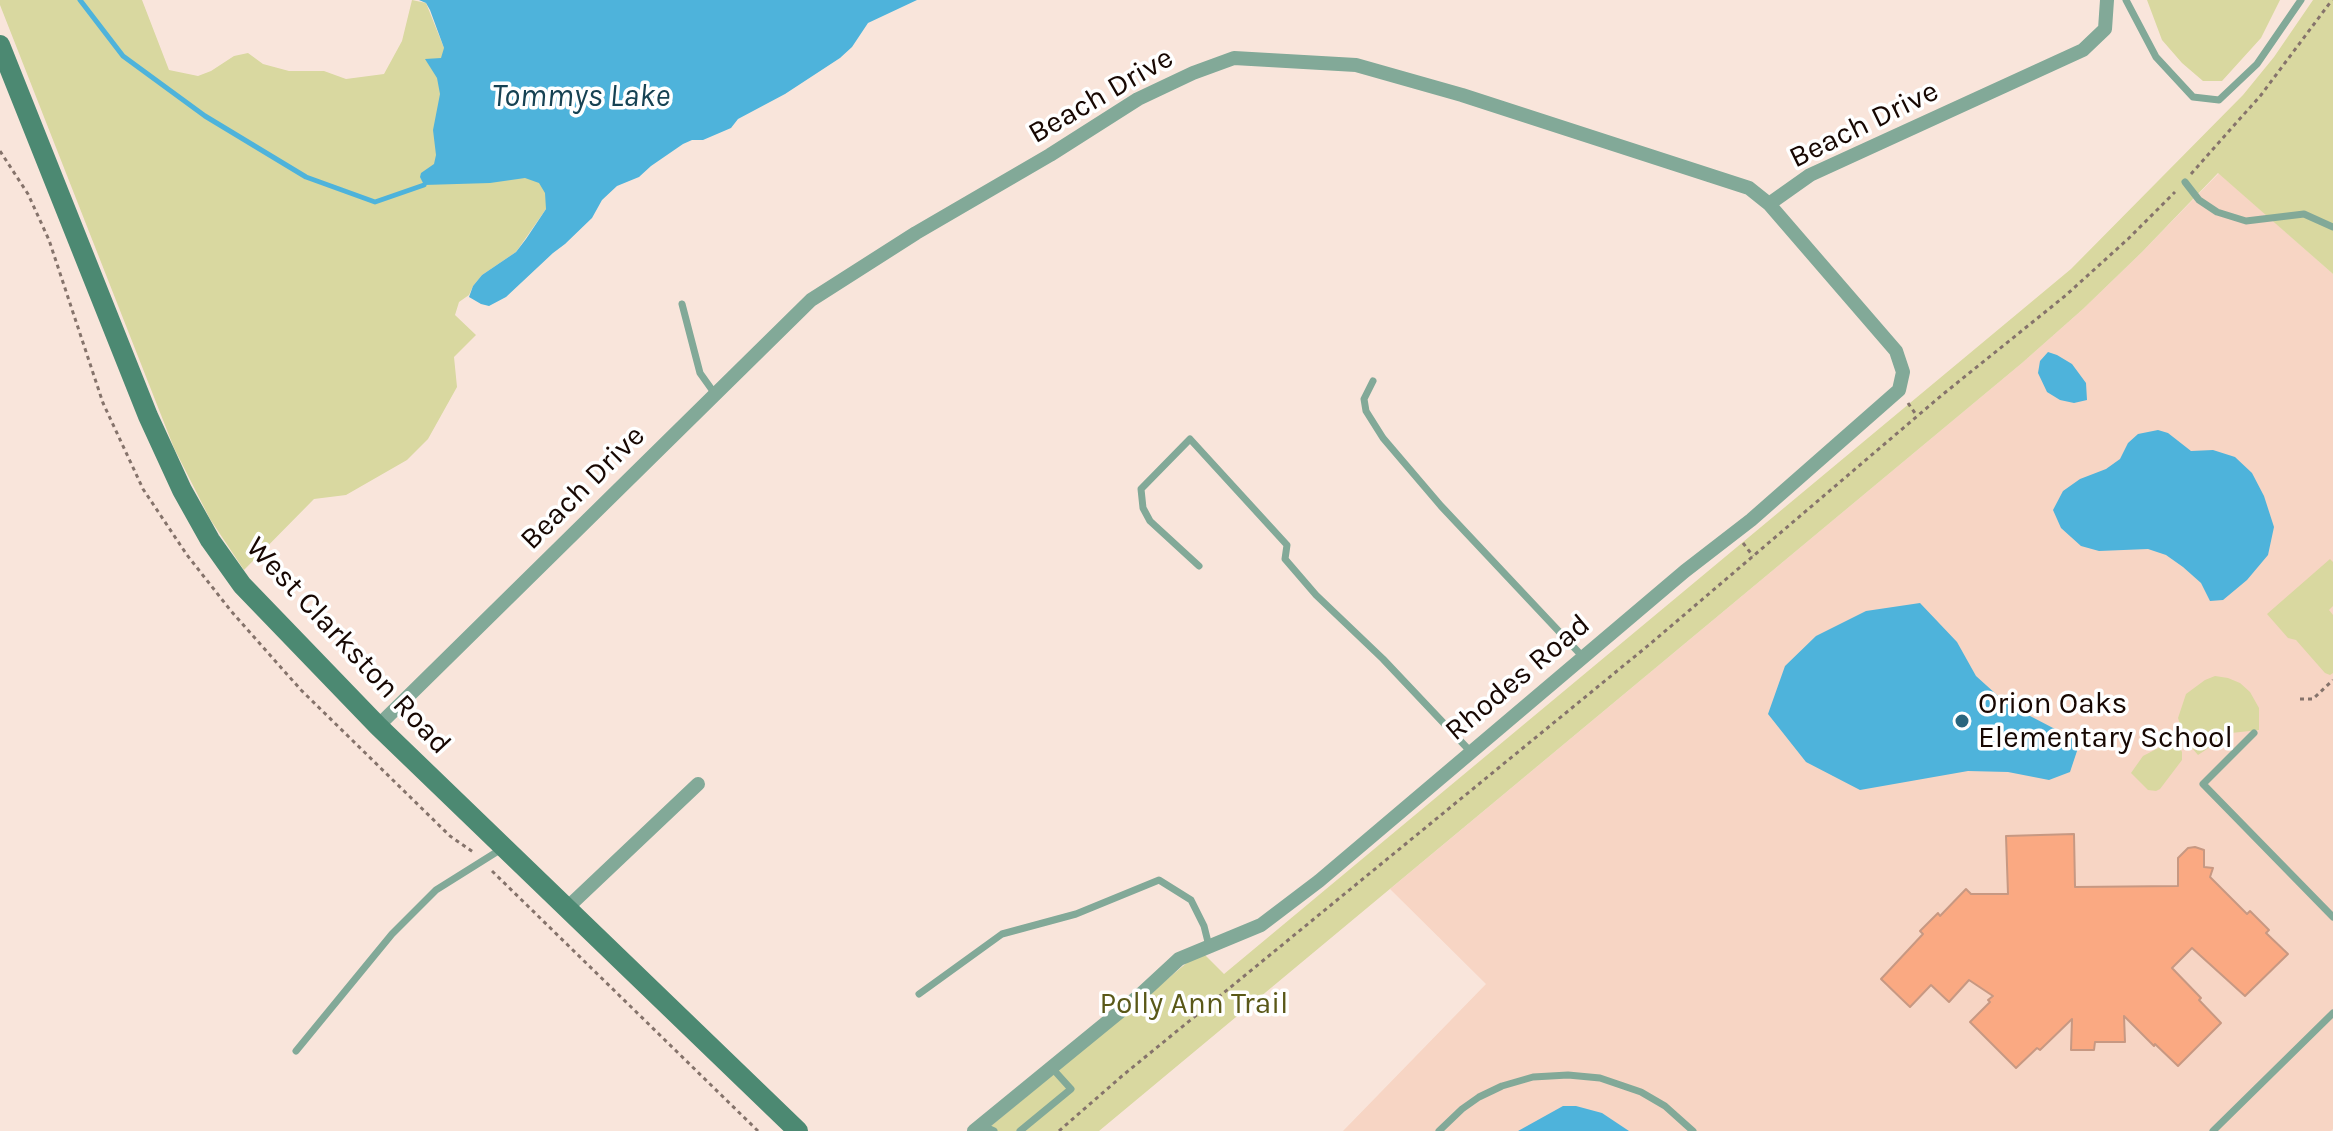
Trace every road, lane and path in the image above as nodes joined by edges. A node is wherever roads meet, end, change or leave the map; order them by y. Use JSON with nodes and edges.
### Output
{"nodes":[{"id":1,"x":2107,"y":0,"type":"edge"},
{"id":2,"x":2126,"y":0,"type":"edge"},
{"id":3,"x":2301,"y":0,"type":"edge"},
{"id":4,"x":2332,"y":0,"type":"edge"},
{"id":5,"x":0,"y":45,"type":"edge"},
{"id":6,"x":8,"y":86,"type":"edge"},
{"id":7,"x":2185,"y":182,"type":"junction"},
{"id":8,"x":1769,"y":204,"type":"junction"},
{"id":9,"x":2333,"y":227,"type":"edge"},
{"id":10,"x":682,"y":304,"type":"dead end"},
{"id":11,"x":1373,"y":381,"type":"dead end"},
{"id":12,"x":715,"y":394,"type":"junction"},
{"id":13,"x":1199,"y":566,"type":"dead end"},
{"id":14,"x":1583,"y":657,"type":"junction"},
{"id":15,"x":2333,"y":680,"type":"edge"},
{"id":16,"x":2300,"y":699,"type":"dead end"},
{"id":17,"x":378,"y":726,"type":"junction"},
{"id":18,"x":2254,"y":733,"type":"dead end"},
{"id":19,"x":1470,"y":751,"type":"junction"},
{"id":20,"x":698,"y":784,"type":"dead end"},
{"id":21,"x":505,"y":847,"type":"junction"},
{"id":22,"x":568,"y":907,"type":"junction"},
{"id":23,"x":2333,"y":917,"type":"edge"},
{"id":24,"x":1209,"y":946,"type":"junction"},
{"id":25,"x":919,"y":994,"type":"dead end"},
{"id":26,"x":2333,"y":1013,"type":"edge"},
{"id":27,"x":296,"y":1051,"type":"dead end"},
{"id":28,"x":1052,"y":1068,"type":"junction"},
{"id":29,"x":983,"y":1129,"type":"edge"},
{"id":30,"x":798,"y":1131,"type":"edge"},
{"id":31,"x":1020,"y":1131,"type":"edge"},
{"id":32,"x":1059,"y":1131,"type":"edge"},
{"id":33,"x":1439,"y":1131,"type":"edge"},
{"id":34,"x":1693,"y":1131,"type":"edge"},
{"id":35,"x":2213,"y":1131,"type":"edge"}],
"edges":[{"from":1,"to":8,"type":"street","name":"Beach Drive"},
{"from":2,"to":3,"type":"lane"},
{"from":4,"to":7,"type":"path"},
{"from":5,"to":6,"type":"main road","name":"West Clarkston Road"},
{"from":6,"to":17,"type":"main road","name":"West Clarkston Road"},
{"from":7,"to":9,"type":"lane"},
{"from":7,"to":32,"type":"path"},
{"from":8,"to":12,"type":"street","name":"Beach Drive"},
{"from":8,"to":14,"type":"street","name":"Rhodes Road"},
{"from":10,"to":12,"type":"lane"},
{"from":11,"to":14,"type":"lane"},
{"from":12,"to":17,"type":"street","name":"Beach Drive"},
{"from":13,"to":19,"type":"lane"},
{"from":14,"to":19,"type":"street","name":"Rhodes Road"},
{"from":15,"to":16,"type":"path"},
{"from":17,"to":21,"type":"main road","name":"West Clarkston Road"},
{"from":18,"to":23,"type":"lane"},
{"from":19,"to":24,"type":"street","name":"Rhodes Road"},
{"from":20,"to":22,"type":"street"},
{"from":21,"to":22,"type":"main road","name":"West Clarkston Road"},
{"from":21,"to":27,"type":"lane"},
{"from":22,"to":30,"type":"main road","name":"West Clarkston Road"},
{"from":24,"to":25,"type":"lane"},
{"from":24,"to":28,"type":"street","name":"Rhodes Road"},
{"from":26,"to":35,"type":"lane"},
{"from":28,"to":29,"type":"street","name":"Rhodes Road"},
{"from":28,"to":31,"type":"lane"},
{"from":33,"to":34,"type":"lane"}]}
